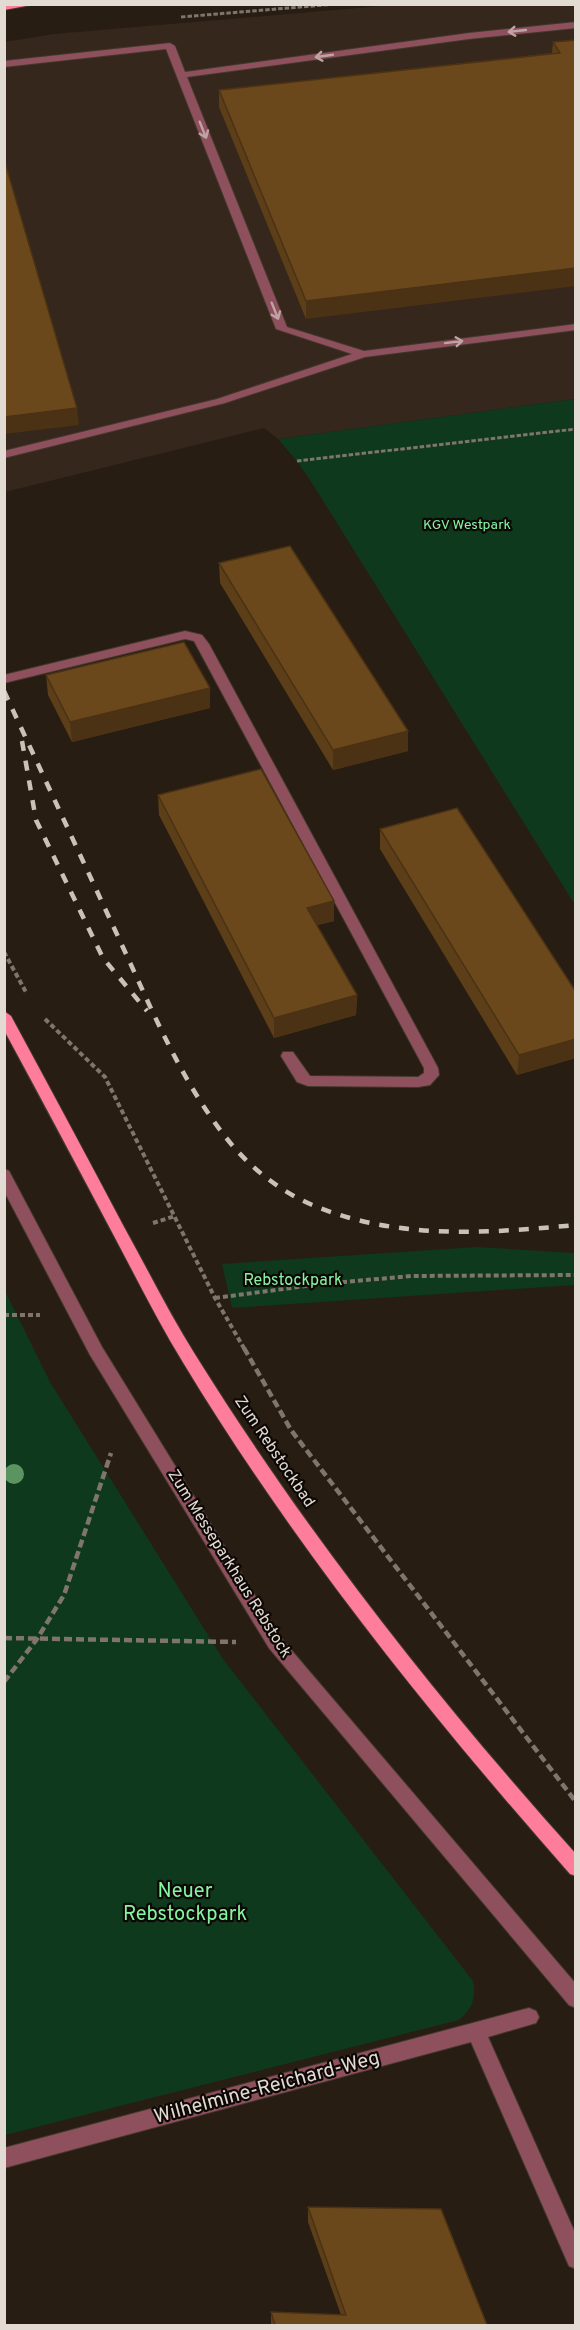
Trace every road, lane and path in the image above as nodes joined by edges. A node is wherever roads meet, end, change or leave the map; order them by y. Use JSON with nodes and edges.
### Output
{"nodes":[{"id":1,"x":33,"y":4,"type":"edge"},
{"id":2,"x":4,"y":7,"type":"edge"},
{"id":3,"x":576,"y":25,"type":"edge"},
{"id":4,"x":4,"y":64,"type":"edge"},
{"id":5,"x":182,"y":75,"type":"junction"},
{"id":6,"x":576,"y":327,"type":"edge"},
{"id":7,"x":363,"y":354,"type":"junction"},
{"id":8,"x":576,"y":429,"type":"edge"},
{"id":9,"x":4,"y":455,"type":"edge"},
{"id":10,"x":297,"y":461,"type":"dead end"},
{"id":11,"x":4,"y":679,"type":"edge"},
{"id":12,"x":4,"y":952,"type":"edge"},
{"id":13,"x":31,"y":1001,"type":"dead end"},
{"id":14,"x":37,"y":1011,"type":"dead end"},
{"id":15,"x":4,"y":1016,"type":"edge"},
{"id":16,"x":288,"y":1056,"type":"dead end"},
{"id":17,"x":4,"y":1175,"type":"edge"},
{"id":18,"x":576,"y":1275,"type":"edge"},
{"id":19,"x":215,"y":1298,"type":"junction"},
{"id":20,"x":4,"y":1315,"type":"edge"},
{"id":21,"x":32,"y":1316,"type":"dead end"},
{"id":22,"x":111,"y":1453,"type":"dead end"},
{"id":23,"x":4,"y":1638,"type":"edge"},
{"id":24,"x":37,"y":1639,"type":"junction"},
{"id":25,"x":275,"y":1643,"type":"junction"},
{"id":26,"x":4,"y":1682,"type":"edge"},
{"id":27,"x":576,"y":1802,"type":"edge"},
{"id":28,"x":576,"y":1868,"type":"edge"},
{"id":29,"x":576,"y":1999,"type":"edge"},
{"id":30,"x":529,"y":2017,"type":"dead end"},
{"id":31,"x":476,"y":2031,"type":"junction"},
{"id":32,"x":4,"y":2158,"type":"edge"},
{"id":33,"x":576,"y":2259,"type":"edge"}],
"edges":[{"from":1,"to":2,"type":"main road"},
{"from":3,"to":5,"type":"street","one_way":true},
{"from":4,"to":5,"type":"street"},
{"from":5,"to":7,"type":"street","one_way":true},
{"from":7,"to":6,"type":"street","one_way":true},
{"from":7,"to":9,"type":"street"},
{"from":8,"to":10,"type":"path"},
{"from":11,"to":16,"type":"street"},
{"from":12,"to":13,"type":"path"},
{"from":14,"to":19,"type":"path"},
{"from":15,"to":28,"type":"main road","name":"Zum Rebstockbad"},
{"from":17,"to":25,"type":"street","name":"Zum Messeparkhaus Rebstock"},
{"from":18,"to":19,"type":"path"},
{"from":19,"to":27,"type":"path"},
{"from":20,"to":21,"type":"path"},
{"from":22,"to":24,"type":"path"},
{"from":23,"to":24,"type":"path"},
{"from":24,"to":25,"type":"path"},
{"from":24,"to":26,"type":"path"},
{"from":25,"to":29,"type":"street","name":"Zum Messeparkhaus Rebstock"},
{"from":30,"to":31,"type":"street","name":"Wilhelmine-Reichard-Weg"},
{"from":31,"to":32,"type":"street","name":"Wilhelmine-Reichard-Weg"},
{"from":31,"to":33,"type":"street"}]}
